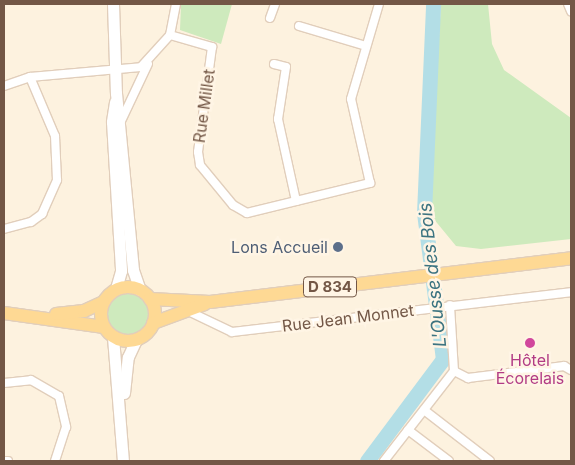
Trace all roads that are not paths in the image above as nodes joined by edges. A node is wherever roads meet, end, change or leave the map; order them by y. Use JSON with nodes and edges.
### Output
{"nodes":[{"id":1,"x":113,"y":4,"type":"edge"},
{"id":2,"x":176,"y":4,"type":"edge"},
{"id":3,"x":275,"y":4,"type":"edge"},
{"id":4,"x":379,"y":4,"type":"edge"},
{"id":5,"x":568,"y":4,"type":"edge"},
{"id":6,"x":571,"y":11,"type":"edge"},
{"id":7,"x":270,"y":18,"type":"dead end"},
{"id":8,"x":299,"y":26,"type":"dead end"},
{"id":9,"x":170,"y":35,"type":"junction"},
{"id":10,"x":366,"y":46,"type":"junction"},
{"id":11,"x":150,"y":62,"type":"junction"},
{"id":12,"x":274,"y":64,"type":"dead end"},
{"id":13,"x":115,"y":71,"type":"junction"},
{"id":14,"x":30,"y":77,"type":"junction"},
{"id":15,"x":4,"y":86,"type":"edge"},
{"id":16,"x":116,"y":93,"type":"junction"},
{"id":17,"x":122,"y":121,"type":"junction"},
{"id":18,"x":296,"y":201,"type":"junction"},
{"id":19,"x":4,"y":228,"type":"edge"},
{"id":20,"x":571,"y":258,"type":"edge"},
{"id":21,"x":116,"y":290,"type":"junction"},
{"id":22,"x":140,"y":290,"type":"junction"},
{"id":23,"x":571,"y":292,"type":"edge"},
{"id":24,"x":150,"y":299,"type":"junction"},
{"id":25,"x":103,"y":302,"type":"junction"},
{"id":26,"x":210,"y":302,"type":"junction"},
{"id":27,"x":450,"y":305,"type":"junction"},
{"id":28,"x":188,"y":311,"type":"junction"},
{"id":29,"x":4,"y":313,"type":"edge"},
{"id":30,"x":41,"y":316,"type":"junction"},
{"id":31,"x":153,"y":323,"type":"junction"},
{"id":32,"x":109,"y":332,"type":"junction"},
{"id":33,"x":136,"y":340,"type":"junction"},
{"id":34,"x":571,"y":370,"type":"edge"},
{"id":35,"x":454,"y":371,"type":"junction"},
{"id":36,"x":4,"y":383,"type":"edge"},
{"id":37,"x":424,"y":410,"type":"junction"},
{"id":38,"x":122,"y":415,"type":"junction"},
{"id":39,"x":408,"y":430,"type":"junction"},
{"id":40,"x":4,"y":460,"type":"edge"},
{"id":41,"x":8,"y":461,"type":"edge"},
{"id":42,"x":55,"y":461,"type":"edge"},
{"id":43,"x":123,"y":461,"type":"edge"},
{"id":44,"x":384,"y":461,"type":"edge"},
{"id":45,"x":449,"y":461,"type":"edge"},
{"id":46,"x":490,"y":461,"type":"edge"}],
"edges":[{"from":1,"to":13,"type":"street"},
{"from":2,"to":9,"type":"street"},
{"from":3,"to":7,"type":"street"},
{"from":4,"to":10,"type":"street"},
{"from":5,"to":6,"type":"street"},
{"from":8,"to":10,"type":"street"},
{"from":9,"to":11,"type":"street"},
{"from":9,"to":18,"type":"street","name":"Rue Millet"},
{"from":10,"to":18,"type":"street","name":"Rue Millet"},
{"from":11,"to":13,"type":"street"},
{"from":11,"to":17,"type":"street"},
{"from":12,"to":18,"type":"street"},
{"from":13,"to":14,"type":"street"},
{"from":13,"to":16,"type":"street"},
{"from":14,"to":15,"type":"street"},
{"from":14,"to":19,"type":"street"},
{"from":16,"to":17,"type":"street"},
{"from":16,"to":21,"type":"street"},
{"from":17,"to":22,"type":"street"},
{"from":20,"to":26,"type":"main road","number":"D 834"},
{"from":21,"to":22,"type":"main road"},
{"from":21,"to":25,"type":"main road"},
{"from":22,"to":24,"type":"main road"},
{"from":23,"to":27,"type":"street","name":"Rue Jean Monnet"},
{"from":24,"to":26,"type":"main road","number":"D 834"},
{"from":24,"to":31,"type":"main road"},
{"from":25,"to":30,"type":"main road"},
{"from":25,"to":32,"type":"main road"},
{"from":26,"to":28,"type":"main road","number":"D 834"},
{"from":27,"to":28,"type":"street","name":"Rue Jean Monnet"},
{"from":27,"to":35,"type":"street"},
{"from":28,"to":31,"type":"main road","number":"D 834"},
{"from":29,"to":30,"type":"main road"},
{"from":30,"to":32,"type":"main road"},
{"from":31,"to":33,"type":"main road"},
{"from":32,"to":33,"type":"main road"},
{"from":32,"to":38,"type":"street"},
{"from":33,"to":38,"type":"street"},
{"from":34,"to":35,"type":"street"},
{"from":35,"to":37,"type":"street"},
{"from":36,"to":42,"type":"street"},
{"from":37,"to":39,"type":"street"},
{"from":37,"to":46,"type":"street"},
{"from":38,"to":43,"type":"street"},
{"from":39,"to":44,"type":"street"},
{"from":39,"to":45,"type":"street"},
{"from":40,"to":41,"type":"street"}]}
